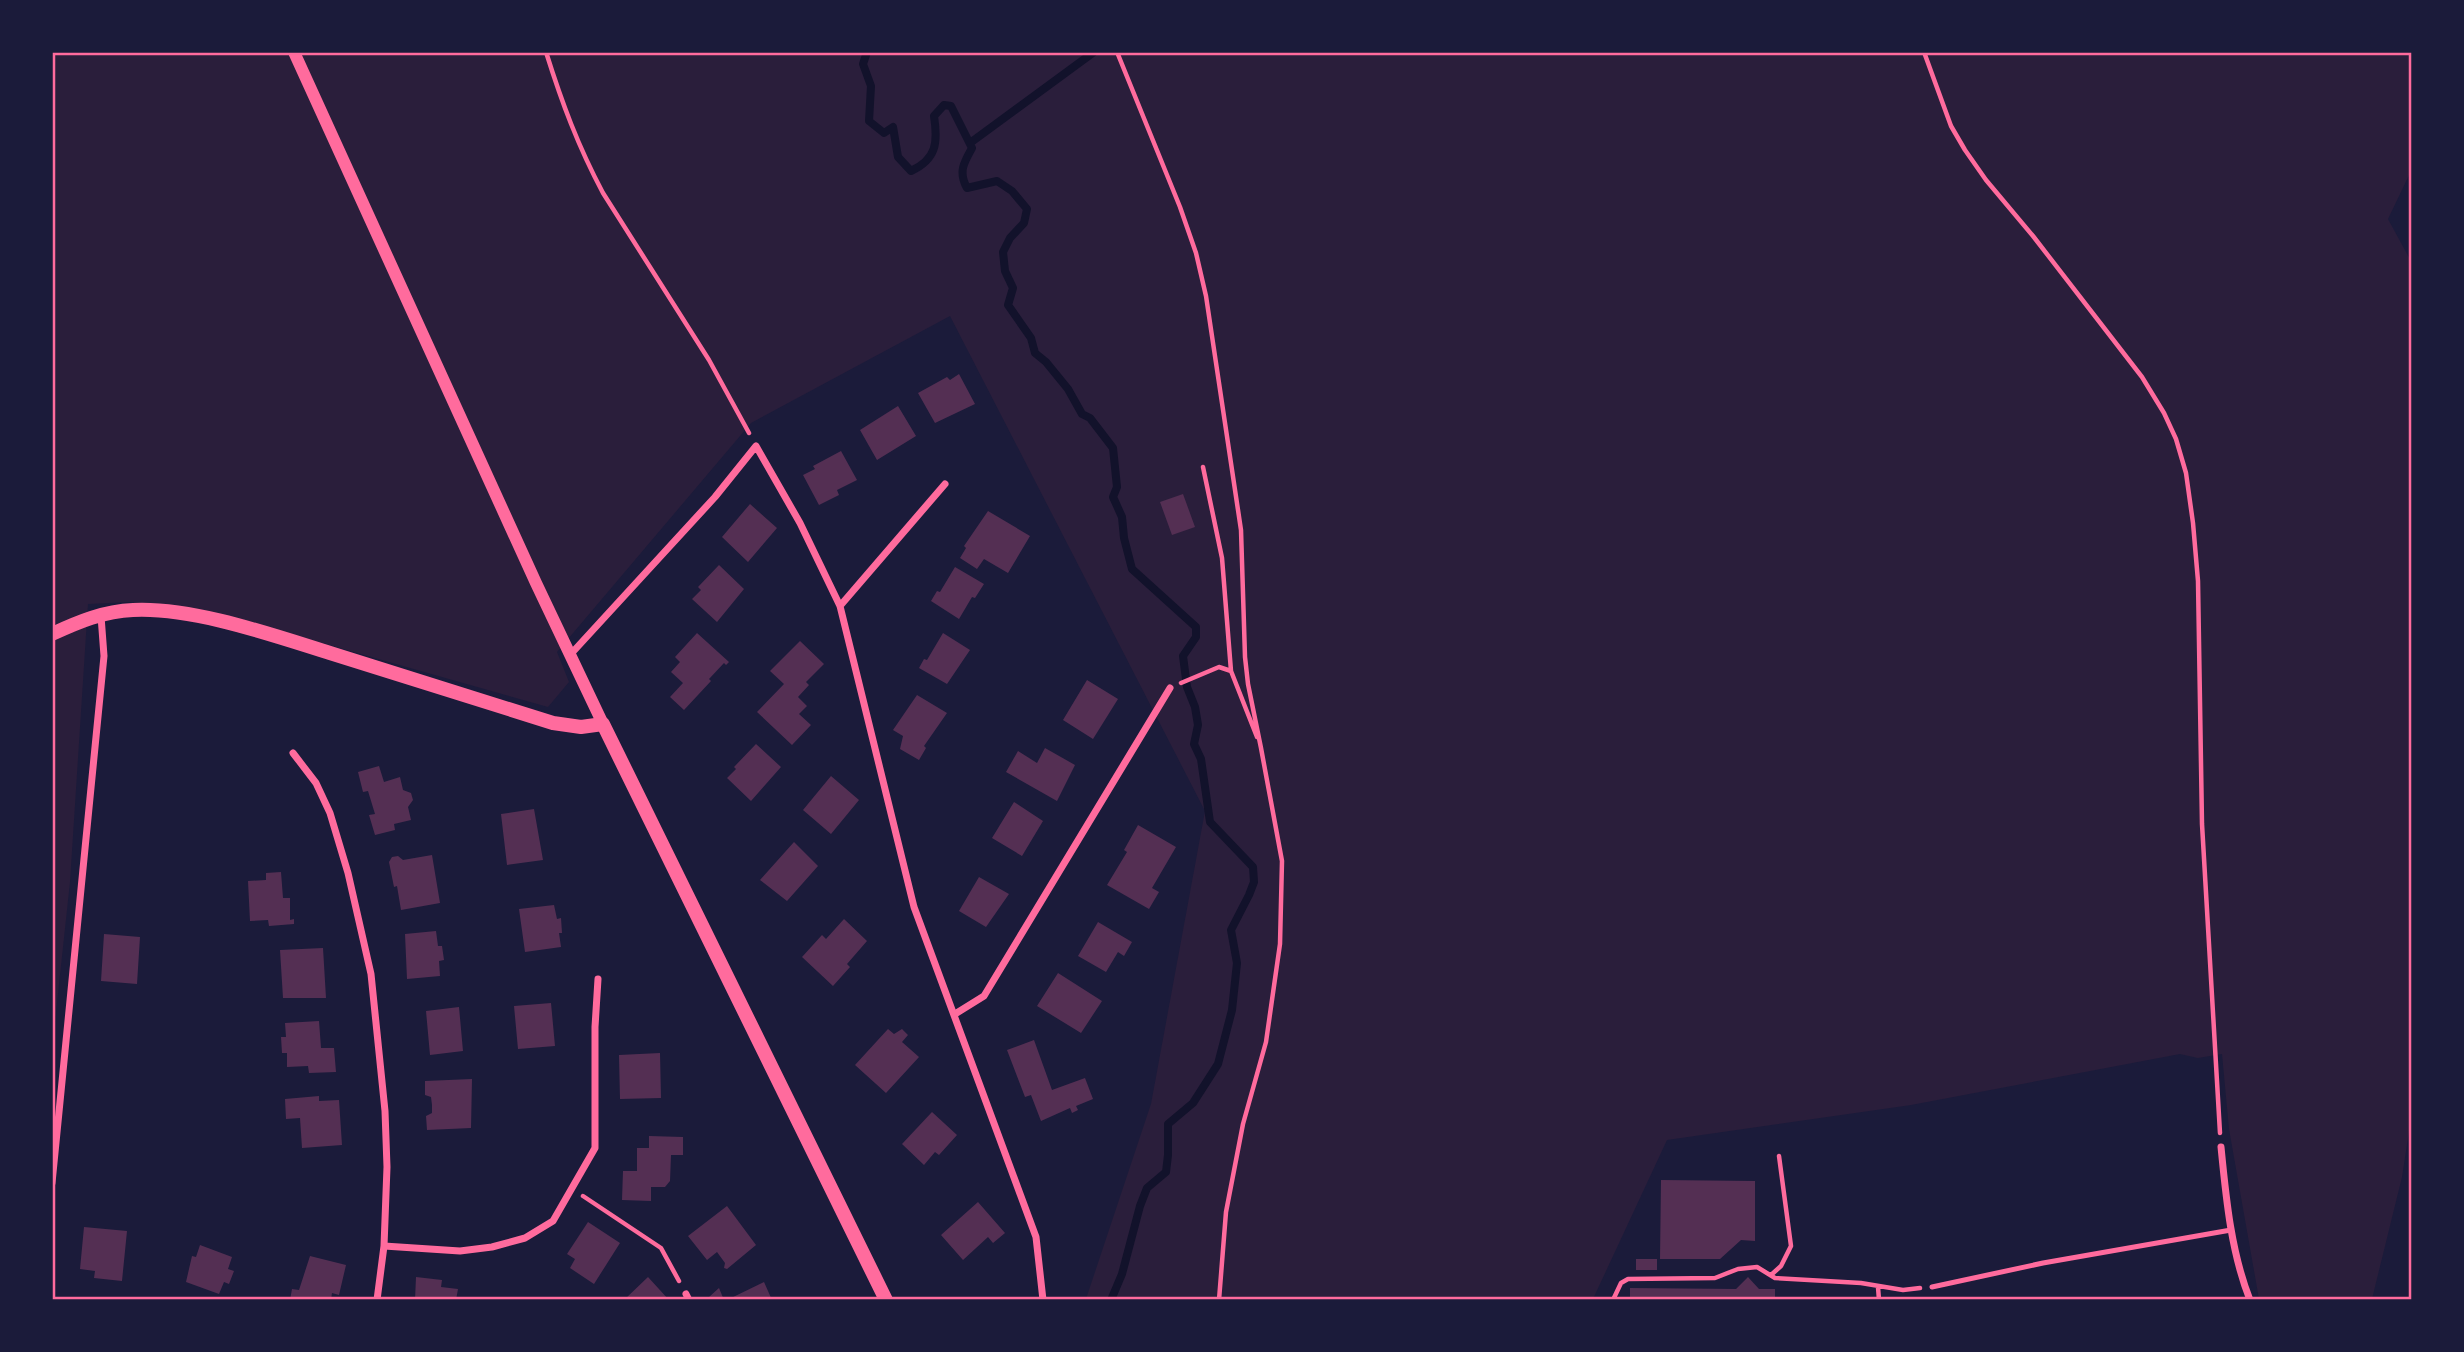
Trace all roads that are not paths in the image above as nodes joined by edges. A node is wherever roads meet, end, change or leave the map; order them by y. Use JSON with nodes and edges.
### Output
{"nodes":[{"id":1,"x":294,"y":52,"type":"edge"},
{"id":2,"x":946,"y":484,"type":"dead end"},
{"id":3,"x":840,"y":606,"type":"junction"},
{"id":4,"x":100,"y":615,"type":"junction"},
{"id":5,"x":52,"y":635,"type":"edge"},
{"id":6,"x":570,"y":656,"type":"junction"},
{"id":7,"x":1170,"y":688,"type":"road end"},
{"id":8,"x":603,"y":724,"type":"junction"},
{"id":9,"x":293,"y":753,"type":"dead end"},
{"id":10,"x":598,"y":979,"type":"dead end"},
{"id":11,"x":955,"y":1014,"type":"junction"},
{"id":12,"x":2221,"y":1147,"type":"road end"},
{"id":13,"x":52,"y":1183,"type":"edge"},
{"id":14,"x":2231,"y":1230,"type":"junction"},
{"id":15,"x":384,"y":1246,"type":"junction"},
{"id":16,"x":1932,"y":1287,"type":"road end"},
{"id":17,"x":377,"y":1300,"type":"edge"},
{"id":18,"x":886,"y":1300,"type":"edge"},
{"id":19,"x":1043,"y":1300,"type":"edge"},
{"id":20,"x":2250,"y":1300,"type":"edge"}],
"edges":[{"from":1,"to":6,"type":"street"},
{"from":2,"to":3,"type":"street"},
{"from":3,"to":6,"type":"street"},
{"from":3,"to":11,"type":"street"},
{"from":4,"to":5,"type":"main road"},
{"from":4,"to":8,"type":"main road"},
{"from":4,"to":13,"type":"street"},
{"from":6,"to":8,"type":"street"},
{"from":7,"to":11,"type":"street"},
{"from":8,"to":18,"type":"main road"},
{"from":9,"to":15,"type":"street"},
{"from":10,"to":15,"type":"street"},
{"from":11,"to":19,"type":"street"},
{"from":12,"to":14,"type":"street"},
{"from":14,"to":16,"type":"lane"},
{"from":14,"to":20,"type":"street"},
{"from":15,"to":17,"type":"street"}]}
